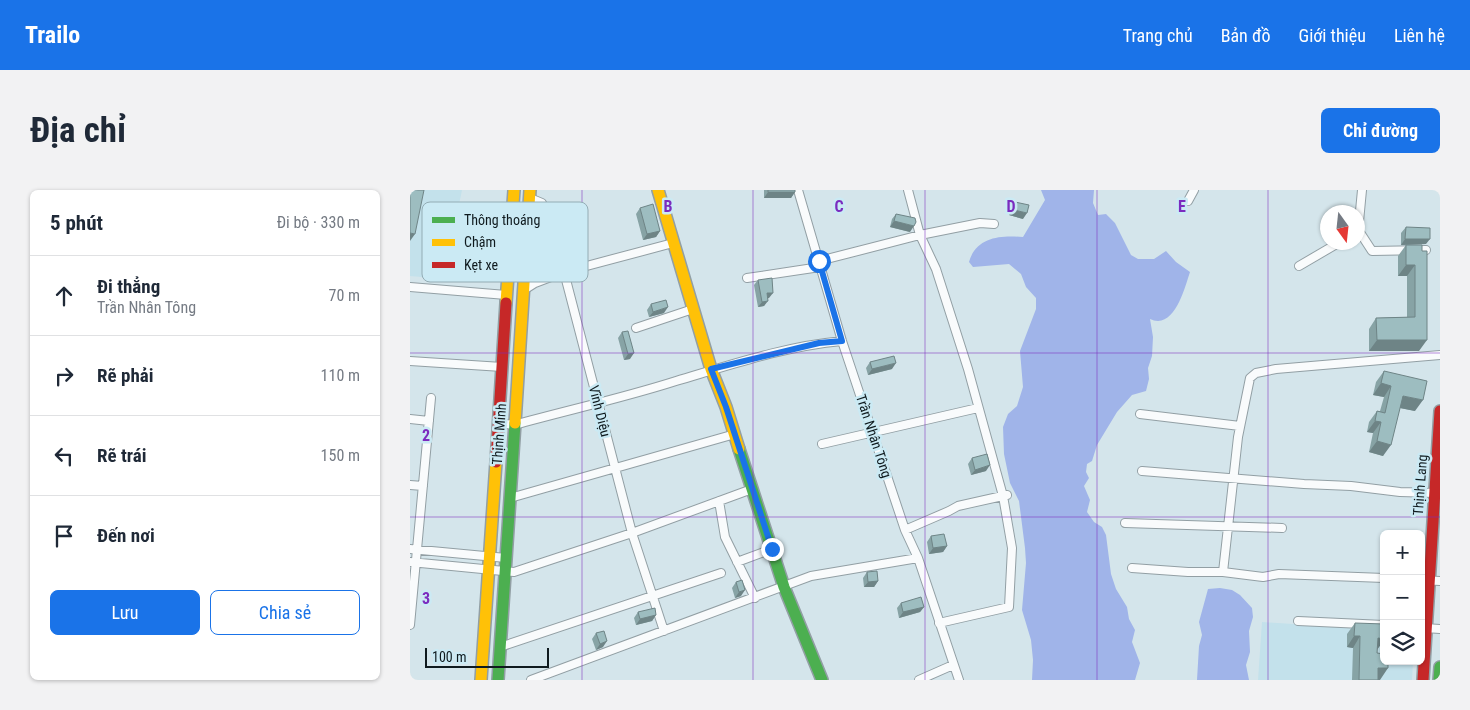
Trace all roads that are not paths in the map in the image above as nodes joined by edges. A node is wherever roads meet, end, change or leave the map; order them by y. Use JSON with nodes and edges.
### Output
{"nodes":[{"id":1,"x":658,"y":190,"type":"edge"},
{"id":2,"x":798,"y":190,"type":"edge"},
{"id":3,"x":908,"y":190,"type":"edge"},
{"id":4,"x":1194,"y":190,"type":"edge"},
{"id":5,"x":1362,"y":190,"type":"edge"},
{"id":6,"x":1188,"y":201,"type":"dead end"},
{"id":7,"x":1361,"y":205,"type":"edge"},
{"id":8,"x":994,"y":224,"type":"dead end"},
{"id":9,"x":920,"y":234,"type":"junction"},
{"id":10,"x":1365,"y":242,"type":"edge"},
{"id":11,"x":673,"y":243,"type":"junction"},
{"id":12,"x":1326,"y":250,"type":"edge"},
{"id":13,"x":1426,"y":250,"type":"edge"},
{"id":14,"x":819,"y":264,"type":"junction"},
{"id":15,"x":588,"y":266,"type":"edge"},
{"id":16,"x":1299,"y":266,"type":"dead end"},
{"id":17,"x":747,"y":278,"type":"dead end"},
{"id":18,"x":507,"y":282,"type":"edge"},
{"id":19,"x":524,"y":282,"type":"edge"},
{"id":20,"x":538,"y":282,"type":"edge"},
{"id":21,"x":567,"y":282,"type":"edge"},
{"id":22,"x":410,"y":287,"type":"edge"},
{"id":23,"x":524,"y":290,"type":"junction"},
{"id":24,"x":506,"y":295,"type":"junction"},
{"id":25,"x":693,"y":309,"type":"junction"},
{"id":26,"x":636,"y":328,"type":"dead end"},
{"id":27,"x":842,"y":341,"type":"junction"},
{"id":28,"x":1440,"y":355,"type":"edge"},
{"id":29,"x":410,"y":361,"type":"edge"},
{"id":30,"x":502,"y":367,"type":"junction"},
{"id":31,"x":711,"y":369,"type":"junction"},
{"id":32,"x":431,"y":398,"type":"dead end"},
{"id":33,"x":598,"y":402,"type":"junction"},
{"id":34,"x":978,"y":408,"type":"junction"},
{"id":35,"x":1440,"y":411,"type":"edge"},
{"id":36,"x":1140,"y":414,"type":"dead end"},
{"id":37,"x":410,"y":419,"type":"edge"},
{"id":38,"x":429,"y":421,"type":"junction"},
{"id":39,"x":497,"y":423,"type":"junction"},
{"id":40,"x":514,"y":424,"type":"junction"},
{"id":41,"x":1240,"y":426,"type":"junction"},
{"id":42,"x":873,"y":432,"type":"junction"},
{"id":43,"x":735,"y":434,"type":"junction"},
{"id":44,"x":822,"y":444,"type":"dead end"},
{"id":45,"x":614,"y":468,"type":"junction"},
{"id":46,"x":1142,"y":471,"type":"dead end"},
{"id":47,"x":1232,"y":479,"type":"junction"},
{"id":48,"x":410,"y":485,"type":"edge"},
{"id":49,"x":423,"y":486,"type":"junction"},
{"id":50,"x":752,"y":489,"type":"junction"},
{"id":51,"x":1435,"y":492,"type":"junction"},
{"id":52,"x":1005,"y":495,"type":"junction"},
{"id":53,"x":510,"y":498,"type":"junction"},
{"id":54,"x":719,"y":501,"type":"junction"},
{"id":55,"x":1125,"y":523,"type":"dead end"},
{"id":56,"x":1227,"y":526,"type":"junction"},
{"id":57,"x":1282,"y":528,"type":"dead end"},
{"id":58,"x":905,"y":530,"type":"junction"},
{"id":59,"x":632,"y":533,"type":"junction"},
{"id":60,"x":414,"y":549,"type":"edge"},
{"id":61,"x":772,"y":549,"type":"junction"},
{"id":62,"x":489,"y":556,"type":"junction"},
{"id":63,"x":506,"y":558,"type":"junction"},
{"id":64,"x":918,"y":558,"type":"junction"},
{"id":65,"x":413,"y":562,"type":"edge"},
{"id":66,"x":737,"y":562,"type":"junction"},
{"id":67,"x":1132,"y":568,"type":"dead end"},
{"id":68,"x":1435,"y":568,"type":"edge"},
{"id":69,"x":488,"y":570,"type":"junction"},
{"id":70,"x":505,"y":571,"type":"junction"},
{"id":71,"x":1223,"y":572,"type":"junction"},
{"id":72,"x":721,"y":573,"type":"dead end"},
{"id":73,"x":1380,"y":578,"type":"edge"},
{"id":74,"x":1430,"y":580,"type":"edge"},
{"id":75,"x":784,"y":587,"type":"junction"},
{"id":76,"x":652,"y":596,"type":"junction"},
{"id":77,"x":755,"y":598,"type":"junction"},
{"id":78,"x":1425,"y":620,"type":"edge"},
{"id":79,"x":1298,"y":621,"type":"dead end"},
{"id":80,"x":939,"y":623,"type":"junction"},
{"id":81,"x":410,"y":625,"type":"edge"},
{"id":82,"x":1380,"y":626,"type":"edge"},
{"id":83,"x":1425,"y":628,"type":"edge"},
{"id":84,"x":1440,"y":629,"type":"edge"},
{"id":85,"x":664,"y":631,"type":"junction"},
{"id":86,"x":500,"y":647,"type":"junction"},
{"id":87,"x":954,"y":665,"type":"junction"},
{"id":88,"x":1423,"y":665,"type":"edge"},
{"id":89,"x":1440,"y":667,"type":"edge"},
{"id":90,"x":481,"y":680,"type":"edge"},
{"id":91,"x":498,"y":680,"type":"edge"},
{"id":92,"x":530,"y":680,"type":"edge"},
{"id":93,"x":822,"y":680,"type":"edge"},
{"id":94,"x":919,"y":680,"type":"edge"},
{"id":95,"x":958,"y":680,"type":"edge"},
{"id":96,"x":1423,"y":680,"type":"edge"},
{"id":97,"x":1439,"y":680,"type":"edge"}],
"edges":[{"from":1,"to":11,"type":"main road"},
{"from":2,"to":14,"type":"street","name":"Trần Nhân Tông"},
{"from":3,"to":9,"type":"street"},
{"from":4,"to":6,"type":"street"},
{"from":5,"to":7,"type":"street"},
{"from":8,"to":9,"type":"street"},
{"from":9,"to":14,"type":"street"},
{"from":9,"to":34,"type":"street"},
{"from":10,"to":13,"type":"street"},
{"from":11,"to":15,"type":"street"},
{"from":11,"to":25,"type":"main road"},
{"from":12,"to":16,"type":"street"},
{"from":14,"to":17,"type":"street"},
{"from":14,"to":27,"type":"street","name":"Trần Nhân Tông"},
{"from":18,"to":24,"type":"main road","name":"Thịnh Minh"},
{"from":19,"to":23,"type":"main road","name":"Thịnh Minh"},
{"from":20,"to":23,"type":"street"},
{"from":21,"to":33,"type":"street","name":"Vĩnh Diệu"},
{"from":22,"to":24,"type":"street"},
{"from":23,"to":40,"type":"main road","name":"Thịnh Minh"},
{"from":24,"to":30,"type":"main road","name":"Thịnh Minh"},
{"from":25,"to":26,"type":"street"},
{"from":25,"to":31,"type":"main road"},
{"from":27,"to":31,"type":"street"},
{"from":27,"to":42,"type":"street","name":"Trần Nhân Tông"},
{"from":28,"to":41,"type":"street"},
{"from":29,"to":30,"type":"street"},
{"from":30,"to":39,"type":"main road","name":"Thịnh Minh"},
{"from":31,"to":33,"type":"street"},
{"from":31,"to":43,"type":"main road"},
{"from":32,"to":38,"type":"street"},
{"from":33,"to":40,"type":"street"},
{"from":33,"to":45,"type":"street","name":"Vĩnh Diệu"},
{"from":34,"to":42,"type":"street"},
{"from":34,"to":52,"type":"street"},
{"from":35,"to":51,"type":"main road","name":"Thịnh Lang"},
{"from":36,"to":41,"type":"street"},
{"from":37,"to":38,"type":"street"},
{"from":38,"to":49,"type":"street"},
{"from":39,"to":40,"type":"street"},
{"from":39,"to":62,"type":"main road","name":"Thịnh Minh"},
{"from":40,"to":53,"type":"main road","name":"Thịnh Minh"},
{"from":41,"to":47,"type":"street"},
{"from":42,"to":44,"type":"street"},
{"from":42,"to":58,"type":"street","name":"Trần Nhân Tông"},
{"from":43,"to":45,"type":"street"},
{"from":43,"to":50,"type":"main road"},
{"from":45,"to":53,"type":"street"},
{"from":45,"to":59,"type":"street","name":"Vĩnh Diệu"},
{"from":46,"to":47,"type":"street"},
{"from":47,"to":51,"type":"street"},
{"from":47,"to":56,"type":"street"},
{"from":48,"to":49,"type":"street"},
{"from":49,"to":60,"type":"street"},
{"from":50,"to":54,"type":"street"},
{"from":50,"to":61,"type":"main road"},
{"from":51,"to":68,"type":"main road","name":"Thịnh Lang"},
{"from":52,"to":58,"type":"street"},
{"from":52,"to":80,"type":"street"},
{"from":53,"to":63,"type":"main road","name":"Thịnh Minh"},
{"from":54,"to":59,"type":"street"},
{"from":54,"to":66,"type":"street"},
{"from":55,"to":56,"type":"street"},
{"from":56,"to":57,"type":"street"},
{"from":56,"to":71,"type":"street"},
{"from":58,"to":64,"type":"street","name":"Trần Nhân Tông"},
{"from":59,"to":70,"type":"street"},
{"from":59,"to":76,"type":"street","name":"Vĩnh Diệu"},
{"from":60,"to":62,"type":"street"},
{"from":60,"to":65,"type":"street"},
{"from":61,"to":66,"type":"street"},
{"from":61,"to":75,"type":"main road"},
{"from":62,"to":63,"type":"street"},
{"from":62,"to":69,"type":"main road","name":"Thịnh Minh"},
{"from":63,"to":70,"type":"main road","name":"Thịnh Minh"},
{"from":64,"to":75,"type":"street"},
{"from":64,"to":80,"type":"street","name":"Trần Nhân Tông"},
{"from":65,"to":69,"type":"street"},
{"from":65,"to":81,"type":"street"},
{"from":66,"to":77,"type":"street"},
{"from":67,"to":71,"type":"street"},
{"from":68,"to":74,"type":"main road","name":"Thịnh Lang"},
{"from":69,"to":70,"type":"street"},
{"from":69,"to":90,"type":"main road","name":"Thịnh Minh"},
{"from":70,"to":86,"type":"main road","name":"Thịnh Minh"},
{"from":71,"to":73,"type":"street"},
{"from":72,"to":76,"type":"street"},
{"from":74,"to":78,"type":"main road","name":"Thịnh Lang"},
{"from":75,"to":77,"type":"street"},
{"from":75,"to":93,"type":"main road"},
{"from":76,"to":85,"type":"street","name":"Vĩnh Diệu"},
{"from":76,"to":86,"type":"street"},
{"from":77,"to":85,"type":"street"},
{"from":79,"to":82,"type":"street"},
{"from":80,"to":87,"type":"street","name":"Trần Nhân Tông"},
{"from":83,"to":84,"type":"street"},
{"from":85,"to":92,"type":"street"},
{"from":86,"to":91,"type":"main road","name":"Thịnh Minh"},
{"from":87,"to":94,"type":"street"},
{"from":87,"to":95,"type":"street","name":"Trần Nhân Tông"},
{"from":88,"to":96,"type":"main road","name":"Thịnh Lang"},
{"from":89,"to":97,"type":"main road"}]}
